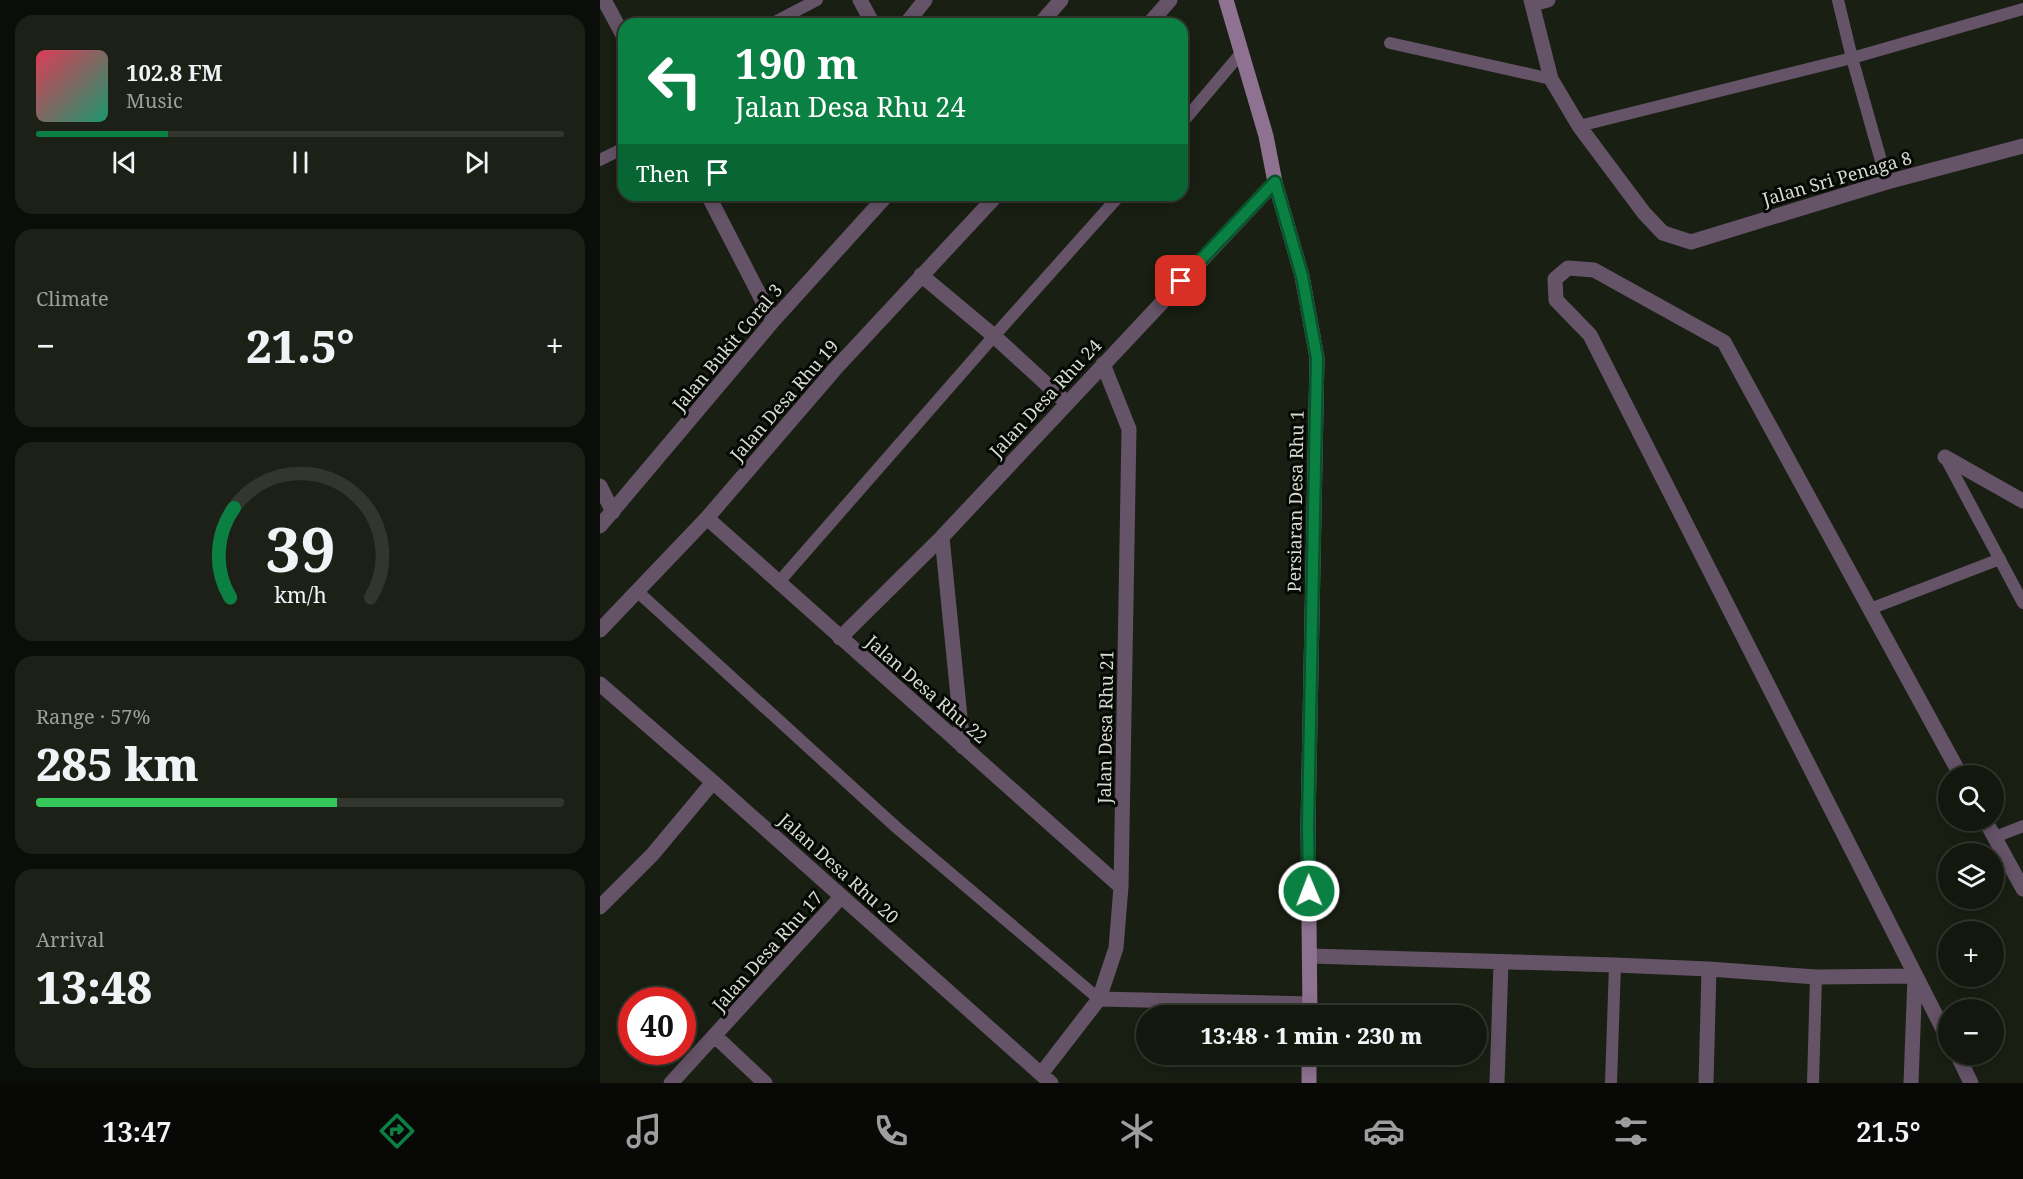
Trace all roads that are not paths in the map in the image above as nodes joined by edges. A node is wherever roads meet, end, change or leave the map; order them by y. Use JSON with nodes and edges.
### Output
{"nodes":[{"id":1,"x":604,"y":0,"type":"edge"},
{"id":2,"x":817,"y":0,"type":"edge"},
{"id":3,"x":860,"y":0,"type":"edge"},
{"id":4,"x":925,"y":0,"type":"edge"},
{"id":5,"x":1061,"y":0,"type":"edge"},
{"id":6,"x":1170,"y":0,"type":"edge"},
{"id":7,"x":1226,"y":0,"type":"edge"},
{"id":8,"x":1548,"y":0,"type":"edge"},
{"id":9,"x":1838,"y":0,"type":"edge"},
{"id":10,"x":1532,"y":2,"type":"edge"},
{"id":11,"x":2023,"y":9,"type":"edge"},
{"id":12,"x":782,"y":18,"type":"edge"},
{"id":13,"x":870,"y":18,"type":"edge"},
{"id":14,"x":911,"y":18,"type":"edge"},
{"id":15,"x":1045,"y":18,"type":"edge"},
{"id":16,"x":1154,"y":18,"type":"edge"},
{"id":17,"x":618,"y":26,"type":"edge"},
{"id":18,"x":1390,"y":43,"type":"dead end"},
{"id":19,"x":1242,"y":52,"type":"junction"},
{"id":20,"x":1852,"y":58,"type":"junction"},
{"id":21,"x":1551,"y":80,"type":"junction"},
{"id":22,"x":1188,"y":116,"type":"edge"},
{"id":23,"x":1579,"y":126,"type":"junction"},
{"id":24,"x":2023,"y":146,"type":"edge"},
{"id":25,"x":618,"y":151,"type":"edge"},
{"id":26,"x":600,"y":160,"type":"edge"},
{"id":27,"x":1275,"y":182,"type":"junction"},
{"id":28,"x":1887,"y":182,"type":"junction"},
{"id":29,"x":711,"y":201,"type":"edge"},
{"id":30,"x":882,"y":201,"type":"edge"},
{"id":31,"x":991,"y":201,"type":"edge"},
{"id":32,"x":1115,"y":201,"type":"edge"},
{"id":33,"x":921,"y":275,"type":"junction"},
{"id":34,"x":773,"y":321,"type":"junction"},
{"id":35,"x":994,"y":336,"type":"junction"},
{"id":36,"x":1103,"y":364,"type":"junction"},
{"id":37,"x":1067,"y":403,"type":"junction"},
{"id":38,"x":1945,"y":457,"type":"joint"},
{"id":39,"x":600,"y":486,"type":"edge"},
{"id":40,"x":2023,"y":501,"type":"edge"},
{"id":41,"x":613,"y":512,"type":"junction"},
{"id":42,"x":707,"y":518,"type":"junction"},
{"id":43,"x":600,"y":526,"type":"edge"},
{"id":44,"x":942,"y":537,"type":"junction"},
{"id":45,"x":2000,"y":559,"type":"junction"},
{"id":46,"x":778,"y":583,"type":"junction"},
{"id":47,"x":638,"y":592,"type":"junction"},
{"id":48,"x":2023,"y":603,"type":"edge"},
{"id":49,"x":1870,"y":609,"type":"junction"},
{"id":50,"x":600,"y":630,"type":"edge"},
{"id":51,"x":840,"y":638,"type":"junction"},
{"id":52,"x":600,"y":684,"type":"edge"},
{"id":53,"x":963,"y":747,"type":"junction"},
{"id":54,"x":1955,"y":765,"type":"edge"},
{"id":55,"x":713,"y":782,"type":"junction"},
{"id":56,"x":2023,"y":825,"type":"edge"},
{"id":57,"x":1991,"y":831,"type":"edge"},
{"id":58,"x":1995,"y":837,"type":"junction"},
{"id":59,"x":1121,"y":886,"type":"junction"},
{"id":60,"x":2023,"y":889,"type":"edge"},
{"id":61,"x":842,"y":897,"type":"junction"},
{"id":62,"x":600,"y":906,"type":"edge"},
{"id":63,"x":1310,"y":956,"type":"junction"},
{"id":64,"x":1501,"y":963,"type":"junction"},
{"id":65,"x":1615,"y":965,"type":"junction"},
{"id":66,"x":1710,"y":969,"type":"junction"},
{"id":67,"x":1916,"y":976,"type":"junction"},
{"id":68,"x":1816,"y":977,"type":"junction"},
{"id":69,"x":1099,"y":999,"type":"junction"},
{"id":70,"x":1214,"y":1005,"type":"edge"},
{"id":71,"x":1310,"y":1005,"type":"edge"},
{"id":72,"x":1938,"y":1019,"type":"edge"},
{"id":73,"x":715,"y":1036,"type":"junction"},
{"id":74,"x":1309,"y":1065,"type":"edge"},
{"id":75,"x":1962,"y":1065,"type":"edge"},
{"id":76,"x":1046,"y":1078,"type":"edge"},
{"id":77,"x":671,"y":1083,"type":"edge"},
{"id":78,"x":765,"y":1083,"type":"edge"},
{"id":79,"x":1309,"y":1083,"type":"edge"},
{"id":80,"x":1497,"y":1083,"type":"edge"},
{"id":81,"x":1611,"y":1083,"type":"edge"},
{"id":82,"x":1706,"y":1083,"type":"edge"},
{"id":83,"x":1813,"y":1083,"type":"edge"},
{"id":84,"x":1911,"y":1083,"type":"edge"},
{"id":85,"x":1971,"y":1083,"type":"edge"}],
"edges":[{"from":1,"to":17,"type":"street"},
{"from":2,"to":12,"type":"lane"},
{"from":3,"to":13,"type":"street"},
{"from":4,"to":14,"type":"street"},
{"from":5,"to":15,"type":"street"},
{"from":6,"to":16,"type":"street"},
{"from":7,"to":19,"type":"street","name":"Persiaran Desa Rhu 1"},
{"from":8,"to":10,"type":"street"},
{"from":9,"to":20,"type":"lane"},
{"from":10,"to":21,"type":"street"},
{"from":11,"to":20,"type":"lane"},
{"from":18,"to":21,"type":"lane"},
{"from":19,"to":22,"type":"lane"},
{"from":19,"to":27,"type":"street","name":"Persiaran Desa Rhu 1"},
{"from":20,"to":23,"type":"lane"},
{"from":20,"to":28,"type":"lane"},
{"from":21,"to":23,"type":"street"},
{"from":23,"to":28,"type":"street","name":"Jalan Sri Penaga 8"},
{"from":24,"to":28,"type":"street","name":"Jalan Sri Penaga 8"},
{"from":25,"to":26,"type":"lane"},
{"from":27,"to":36,"type":"street","name":"Jalan Desa Rhu 24"},
{"from":27,"to":63,"type":"street","name":"Persiaran Desa Rhu 1"},
{"from":29,"to":34,"type":"street"},
{"from":30,"to":34,"type":"street","name":"Jalan Bukit Coral 3"},
{"from":31,"to":33,"type":"street","name":"Jalan Desa Rhu 19"},
{"from":32,"to":35,"type":"lane"},
{"from":33,"to":35,"type":"street"},
{"from":33,"to":42,"type":"street","name":"Jalan Desa Rhu 19"},
{"from":34,"to":41,"type":"street","name":"Jalan Bukit Coral 3"},
{"from":35,"to":37,"type":"street"},
{"from":35,"to":46,"type":"lane"},
{"from":36,"to":37,"type":"street","name":"Jalan Desa Rhu 24"},
{"from":36,"to":59,"type":"street","name":"Jalan Desa Rhu 21"},
{"from":37,"to":44,"type":"street","name":"Jalan Desa Rhu 24"},
{"from":38,"to":40,"type":"street"},
{"from":38,"to":45,"type":"lane"},
{"from":39,"to":41,"type":"street"},
{"from":41,"to":43,"type":"street","name":"Jalan Bukit Coral 3"},
{"from":42,"to":46,"type":"street","name":"Jalan Desa Rhu 22"},
{"from":42,"to":47,"type":"street","name":"Jalan Desa Rhu 19"},
{"from":44,"to":51,"type":"street","name":"Jalan Desa Rhu 24"},
{"from":44,"to":53,"type":"street"},
{"from":45,"to":48,"type":"lane"},
{"from":45,"to":49,"type":"lane"},
{"from":46,"to":51,"type":"street","name":"Jalan Desa Rhu 22"},
{"from":47,"to":50,"type":"street","name":"Jalan Desa Rhu 19"},
{"from":47,"to":69,"type":"lane"},
{"from":49,"to":54,"type":"street"},
{"from":49,"to":67,"type":"street"},
{"from":51,"to":53,"type":"street","name":"Jalan Desa Rhu 22"},
{"from":52,"to":55,"type":"street","name":"Jalan Desa Rhu 20"},
{"from":53,"to":59,"type":"street","name":"Jalan Desa Rhu 22"},
{"from":55,"to":61,"type":"street","name":"Jalan Desa Rhu 20"},
{"from":55,"to":62,"type":"street"},
{"from":56,"to":58,"type":"lane"},
{"from":57,"to":58,"type":"street"},
{"from":58,"to":60,"type":"street"},
{"from":59,"to":69,"type":"street","name":"Jalan Desa Rhu 21"},
{"from":61,"to":73,"type":"street","name":"Jalan Desa Rhu 17"},
{"from":61,"to":76,"type":"street","name":"Jalan Desa Rhu 20"},
{"from":63,"to":64,"type":"street"},
{"from":63,"to":71,"type":"street","name":"Persiaran Desa Rhu 1"},
{"from":64,"to":65,"type":"street"},
{"from":64,"to":80,"type":"street"},
{"from":65,"to":66,"type":"street"},
{"from":65,"to":81,"type":"lane"},
{"from":66,"to":68,"type":"street"},
{"from":66,"to":82,"type":"street"},
{"from":67,"to":68,"type":"street"},
{"from":67,"to":72,"type":"street"},
{"from":67,"to":84,"type":"street"},
{"from":68,"to":83,"type":"lane"},
{"from":69,"to":70,"type":"street"},
{"from":69,"to":76,"type":"street","name":"Jalan Desa Rhu 21"},
{"from":73,"to":77,"type":"street","name":"Jalan Desa Rhu 17"},
{"from":73,"to":78,"type":"street"},
{"from":74,"to":79,"type":"street"},
{"from":75,"to":85,"type":"street"}]}
